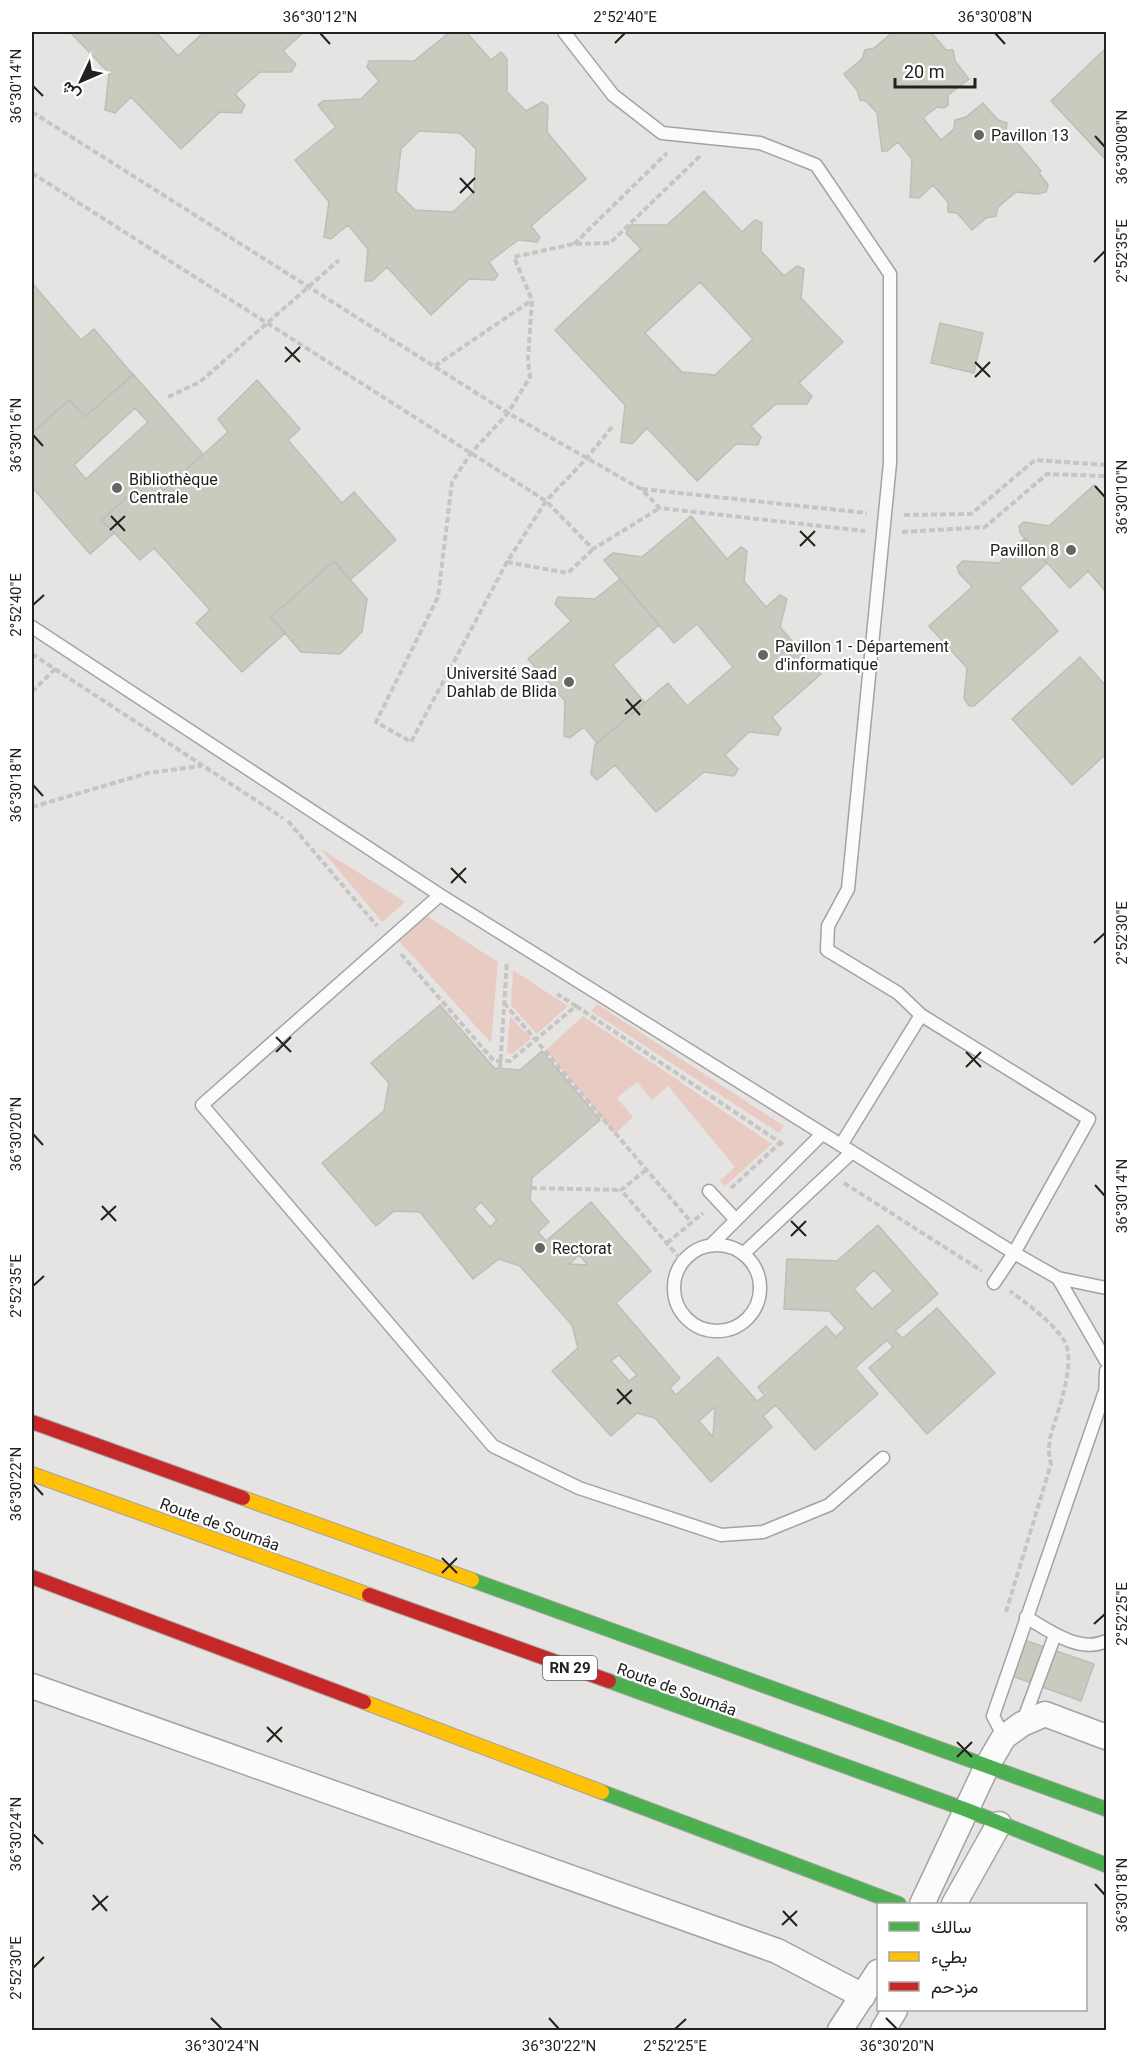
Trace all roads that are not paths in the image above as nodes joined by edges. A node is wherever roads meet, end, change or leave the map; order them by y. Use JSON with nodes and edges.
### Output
{"nodes":[{"id":1,"x":564,"y":32,"type":"edge"},
{"id":2,"x":32,"y":627,"type":"edge"},
{"id":3,"x":440,"y":895,"type":"junction"},
{"id":4,"x":921,"y":1016,"type":"junction"},
{"id":5,"x":822,"y":1134,"type":"junction"},
{"id":6,"x":847,"y":1149,"type":"junction"},
{"id":7,"x":714,"y":1195,"type":"road end"},
{"id":8,"x":736,"y":1220,"type":"junction"},
{"id":9,"x":711,"y":1245,"type":"junction"},
{"id":10,"x":1014,"y":1253,"type":"junction"},
{"id":11,"x":743,"y":1254,"type":"junction"},
{"id":12,"x":1058,"y":1278,"type":"junction"},
{"id":13,"x":995,"y":1282,"type":"road end"},
{"id":14,"x":1107,"y":1288,"type":"edge"},
{"id":15,"x":1107,"y":1361,"type":"edge"},
{"id":16,"x":1107,"y":1371,"type":"edge"},
{"id":17,"x":1104,"y":1394,"type":"junction"},
{"id":18,"x":1107,"y":1410,"type":"edge"},
{"id":19,"x":32,"y":1422,"type":"edge"},
{"id":20,"x":884,"y":1458,"type":"dead end"},
{"id":21,"x":32,"y":1474,"type":"edge"},
{"id":22,"x":32,"y":1577,"type":"edge"},
{"id":23,"x":1026,"y":1617,"type":"junction"},
{"id":24,"x":1055,"y":1635,"type":"junction"},
{"id":25,"x":1107,"y":1641,"type":"edge"},
{"id":26,"x":32,"y":1686,"type":"edge"},
{"id":27,"x":1013,"y":1730,"type":"junction"},
{"id":28,"x":1107,"y":1737,"type":"edge"},
{"id":29,"x":987,"y":1766,"type":"junction"},
{"id":30,"x":1107,"y":1809,"type":"edge"},
{"id":31,"x":967,"y":1810,"type":"junction"},
{"id":32,"x":999,"y":1824,"type":"junction"},
{"id":33,"x":1107,"y":1865,"type":"edge"},
{"id":34,"x":894,"y":1903,"type":"edge"},
{"id":35,"x":923,"y":1903,"type":"edge"},
{"id":36,"x":955,"y":1903,"type":"edge"},
{"id":37,"x":877,"y":1975,"type":"edge"},
{"id":38,"x":863,"y":1996,"type":"junction"},
{"id":39,"x":894,"y":2011,"type":"edge"},
{"id":40,"x":840,"y":2031,"type":"edge"},
{"id":41,"x":884,"y":2031,"type":"edge"}],
"edges":[{"from":1,"to":4,"type":"lane"},
{"from":2,"to":3,"type":"lane"},
{"from":3,"to":5,"type":"lane"},
{"from":3,"to":20,"type":"lane"},
{"from":4,"to":6,"type":"lane"},
{"from":4,"to":10,"type":"lane"},
{"from":5,"to":6,"type":"lane"},
{"from":5,"to":8,"type":"lane"},
{"from":6,"to":10,"type":"lane"},
{"from":6,"to":11,"type":"lane"},
{"from":7,"to":8,"type":"lane"},
{"from":8,"to":9,"type":"lane"},
{"from":9,"to":11,"type":"lane"},
{"from":9,"to":11,"type":"lane"},
{"from":10,"to":12,"type":"lane"},
{"from":10,"to":13,"type":"lane"},
{"from":12,"to":14,"type":"lane"},
{"from":12,"to":15,"type":"lane"},
{"from":16,"to":17,"type":"lane"},
{"from":17,"to":18,"type":"lane"},
{"from":17,"to":23,"type":"lane"},
{"from":19,"to":29,"type":"main road","name":"Route de Soumâa"},
{"from":21,"to":31,"type":"main road","name":"Route de Soumâa","number":"RN 29"},
{"from":22,"to":34,"type":"main road"},
{"from":23,"to":24,"type":"lane"},
{"from":23,"to":27,"type":"lane"},
{"from":24,"to":25,"type":"lane"},
{"from":24,"to":27,"type":"lane"},
{"from":26,"to":38,"type":"street"},
{"from":27,"to":28,"type":"street"},
{"from":27,"to":29,"type":"street"},
{"from":29,"to":30,"type":"main road","name":"Route de Soumâa"},
{"from":29,"to":31,"type":"street"},
{"from":31,"to":32,"type":"main road","name":"Route de Soumâa","number":"RN 29"},
{"from":31,"to":35,"type":"street"},
{"from":32,"to":33,"type":"main road","name":"Route de Soumâa","number":"RN 29"},
{"from":32,"to":36,"type":"street"},
{"from":37,"to":38,"type":"street"},
{"from":38,"to":40,"type":"street"},
{"from":39,"to":41,"type":"street"}]}
